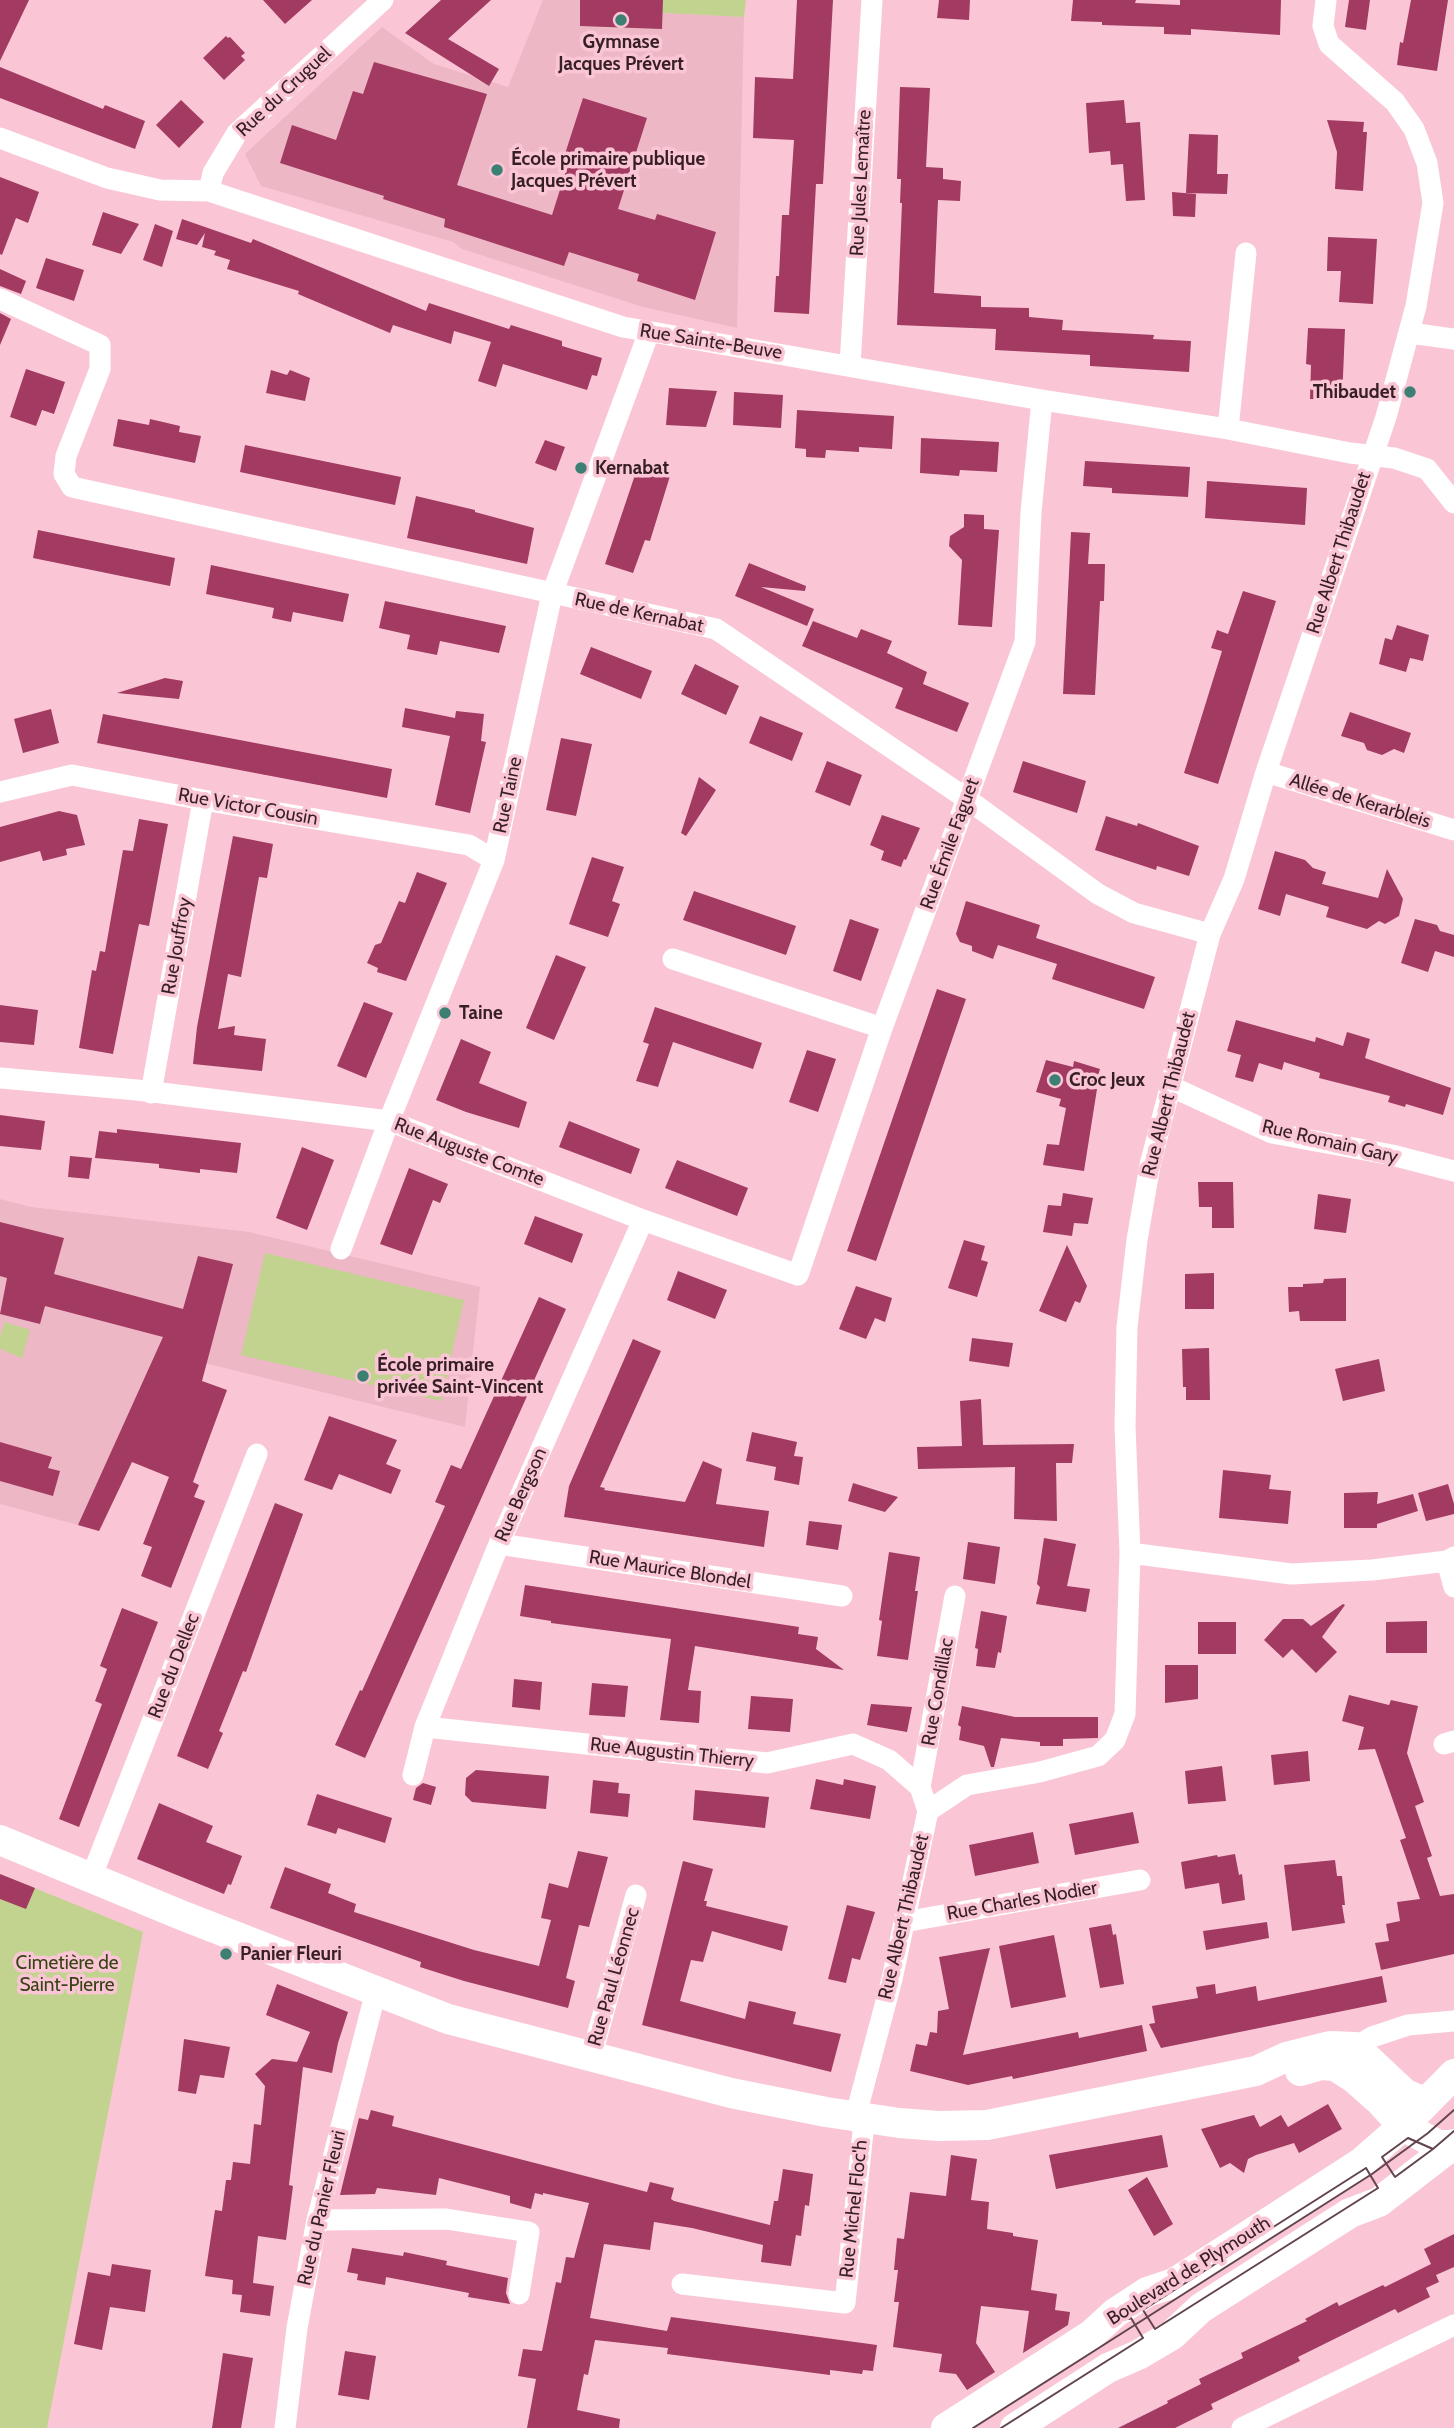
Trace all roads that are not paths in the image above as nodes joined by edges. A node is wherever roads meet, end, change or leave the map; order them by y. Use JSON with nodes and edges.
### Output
{"nodes":[{"id":1,"x":383,"y":0,"type":"edge"},
{"id":2,"x":872,"y":0,"type":"edge"},
{"id":3,"x":1326,"y":0,"type":"edge"},
{"id":4,"x":0,"y":138,"type":"edge"},
{"id":5,"x":209,"y":191,"type":"junction"},
{"id":6,"x":1246,"y":253,"type":"dead end"},
{"id":7,"x":0,"y":299,"type":"edge"},
{"id":8,"x":649,"y":332,"type":"junction"},
{"id":9,"x":1409,"y":333,"type":"junction"},
{"id":10,"x":1454,"y":339,"type":"edge"},
{"id":11,"x":850,"y":365,"type":"junction"},
{"id":12,"x":1042,"y":400,"type":"junction"},
{"id":13,"x":1228,"y":429,"type":"junction"},
{"id":14,"x":1371,"y":456,"type":"junction"},
{"id":15,"x":1454,"y":503,"type":"edge"},
{"id":16,"x":552,"y":594,"type":"junction"},
{"id":17,"x":1266,"y":772,"type":"junction"},
{"id":18,"x":0,"y":792,"type":"edge"},
{"id":19,"x":967,"y":799,"type":"junction"},
{"id":20,"x":203,"y":800,"type":"junction"},
{"id":21,"x":1454,"y":830,"type":"edge"},
{"id":22,"x":494,"y":860,"type":"junction"},
{"id":23,"x":1210,"y":934,"type":"junction"},
{"id":24,"x":673,"y":959,"type":"dead end"},
{"id":25,"x":882,"y":1028,"type":"junction"},
{"id":26,"x":0,"y":1078,"type":"edge"},
{"id":27,"x":1172,"y":1087,"type":"junction"},
{"id":28,"x":150,"y":1093,"type":"junction"},
{"id":29,"x":389,"y":1121,"type":"junction"},
{"id":30,"x":1454,"y":1171,"type":"edge"},
{"id":31,"x":643,"y":1220,"type":"junction"},
{"id":32,"x":341,"y":1249,"type":"dead end"},
{"id":33,"x":798,"y":1275,"type":"joint"},
{"id":34,"x":257,"y":1454,"type":"dead end"},
{"id":35,"x":499,"y":1544,"type":"junction"},
{"id":36,"x":1130,"y":1553,"type":"junction"},
{"id":37,"x":1450,"y":1559,"type":"edge"},
{"id":38,"x":1454,"y":1587,"type":"edge"},
{"id":39,"x":842,"y":1596,"type":"dead end"},
{"id":40,"x":955,"y":1596,"type":"dead end"},
{"id":41,"x":425,"y":1727,"type":"junction"},
{"id":42,"x":413,"y":1775,"type":"dead end"},
{"id":43,"x":920,"y":1787,"type":"junction"},
{"id":44,"x":928,"y":1811,"type":"junction"},
{"id":45,"x":0,"y":1840,"type":"edge"},
{"id":46,"x":92,"y":1878,"type":"junction"},
{"id":47,"x":1140,"y":1880,"type":"dead end"},
{"id":48,"x":636,"y":1895,"type":"dead end"},
{"id":49,"x":904,"y":1922,"type":"junction"},
{"id":50,"x":376,"y":1991,"type":"junction"},
{"id":51,"x":1454,"y":2021,"type":"edge"},
{"id":52,"x":1355,"y":2047,"type":"junction"},
{"id":53,"x":591,"y":2058,"type":"junction"},
{"id":54,"x":1256,"y":2071,"type":"junction"},
{"id":55,"x":1454,"y":2074,"type":"edge"},
{"id":56,"x":1430,"y":2098,"type":"junction"},
{"id":57,"x":860,"y":2119,"type":"junction"},
{"id":58,"x":1404,"y":2126,"type":"junction"},
{"id":59,"x":1453,"y":2145,"type":"edge"},
{"id":60,"x":317,"y":2220,"type":"junction"},
{"id":61,"x":682,"y":2284,"type":"dead end"},
{"id":62,"x":519,"y":2294,"type":"dead end"},
{"id":63,"x":1454,"y":2325,"type":"edge"},
{"id":64,"x":285,"y":2428,"type":"edge"},
{"id":65,"x":946,"y":2428,"type":"edge"},
{"id":66,"x":1015,"y":2428,"type":"edge"},
{"id":67,"x":1242,"y":2428,"type":"edge"}],
"edges":[{"from":1,"to":5,"type":"street","name":"Rue du Cruguel"},
{"from":2,"to":11,"type":"street","name":"Rue Jules Lemaître"},
{"from":3,"to":9,"type":"street","name":"Rue Albert Thibaudet"},
{"from":4,"to":5,"type":"street"},
{"from":5,"to":8,"type":"street","name":"Rue Sainte-Beuve"},
{"from":6,"to":13,"type":"street"},
{"from":7,"to":16,"type":"street","name":"Rue de Kernabat"},
{"from":8,"to":11,"type":"street","name":"Rue Sainte-Beuve"},
{"from":8,"to":16,"type":"street","name":"Rue Taine"},
{"from":9,"to":10,"type":"street"},
{"from":9,"to":14,"type":"street","name":"Rue Albert Thibaudet"},
{"from":11,"to":12,"type":"street","name":"Rue Sainte-Beuve"},
{"from":12,"to":13,"type":"street","name":"Rue Sainte-Beuve"},
{"from":12,"to":19,"type":"street","name":"Rue Émile Faguet"},
{"from":13,"to":14,"type":"street","name":"Rue Sainte-Beuve"},
{"from":14,"to":15,"type":"street","name":"Rue Sainte-Beuve"},
{"from":14,"to":17,"type":"street","name":"Rue Albert Thibaudet"},
{"from":16,"to":19,"type":"street","name":"Rue de Kernabat"},
{"from":16,"to":22,"type":"street","name":"Rue Taine"},
{"from":17,"to":21,"type":"street","name":"Allée de Kerarbleis"},
{"from":17,"to":23,"type":"street","name":"Rue Albert Thibaudet"},
{"from":18,"to":20,"type":"street","name":"Rue Victor Cousin"},
{"from":19,"to":23,"type":"street","name":"Rue de Kernabat"},
{"from":19,"to":25,"type":"street","name":"Rue Émile Faguet"},
{"from":20,"to":22,"type":"street","name":"Rue Victor Cousin"},
{"from":20,"to":28,"type":"street","name":"Rue Jouffroy"},
{"from":22,"to":29,"type":"street","name":"Rue Taine"},
{"from":23,"to":27,"type":"street","name":"Rue Albert Thibaudet"},
{"from":24,"to":25,"type":"street"},
{"from":25,"to":33,"type":"street","name":"Rue Émile Faguet"},
{"from":26,"to":28,"type":"street","name":"Rue Auguste Comte"},
{"from":27,"to":30,"type":"street","name":"Rue Romain Gary"},
{"from":27,"to":36,"type":"street","name":"Rue Albert Thibaudet"},
{"from":28,"to":29,"type":"street","name":"Rue Auguste Comte"},
{"from":29,"to":31,"type":"street","name":"Rue Auguste Comte"},
{"from":29,"to":32,"type":"street","name":"Rue Taine"},
{"from":31,"to":33,"type":"street","name":"Rue Auguste Comte"},
{"from":31,"to":35,"type":"street","name":"Rue Bergson"},
{"from":34,"to":46,"type":"street","name":"Rue du Dellec"},
{"from":35,"to":39,"type":"street","name":"Rue Maurice Blondel"},
{"from":35,"to":41,"type":"street","name":"Rue Bergson"},
{"from":36,"to":37,"type":"street"},
{"from":36,"to":44,"type":"street","name":"Rue Albert Thibaudet"},
{"from":37,"to":38,"type":"street"},
{"from":40,"to":43,"type":"street","name":"Rue Condillac"},
{"from":41,"to":42,"type":"street","name":"Rue Bergson"},
{"from":41,"to":43,"type":"street","name":"Rue Augustin Thierry"},
{"from":43,"to":44,"type":"street","name":"Rue Augustin Thierry"},
{"from":44,"to":49,"type":"street","name":"Rue Albert Thibaudet"},
{"from":45,"to":46,"type":"main road"},
{"from":46,"to":50,"type":"main road"},
{"from":47,"to":49,"type":"street","name":"Rue Charles Nodier"},
{"from":48,"to":53,"type":"street","name":"Rue Paul Léonnec"},
{"from":49,"to":57,"type":"street","name":"Rue Albert Thibaudet"},
{"from":50,"to":53,"type":"main road"},
{"from":50,"to":60,"type":"street","name":"Rue du Panier Fleuri"},
{"from":51,"to":52,"type":"street"},
{"from":52,"to":54,"type":"main road"},
{"from":52,"to":56,"type":"main road"},
{"from":53,"to":57,"type":"main road"},
{"from":54,"to":57,"type":"main road"},
{"from":54,"to":58,"type":"main road"},
{"from":55,"to":56,"type":"main road","name":"Boulevard de Plymouth"},
{"from":56,"to":58,"type":"main road","name":"Boulevard de Plymouth"},
{"from":57,"to":61,"type":"street","name":"Rue Michel Floc'h"},
{"from":58,"to":59,"type":"main road"},
{"from":58,"to":65,"type":"main road","name":"Boulevard de Plymouth"},
{"from":59,"to":66,"type":"main road","name":"Boulevard de Plymouth"},
{"from":60,"to":62,"type":"street"},
{"from":60,"to":64,"type":"street","name":"Rue du Panier Fleuri"},
{"from":63,"to":67,"type":"street"}]}
